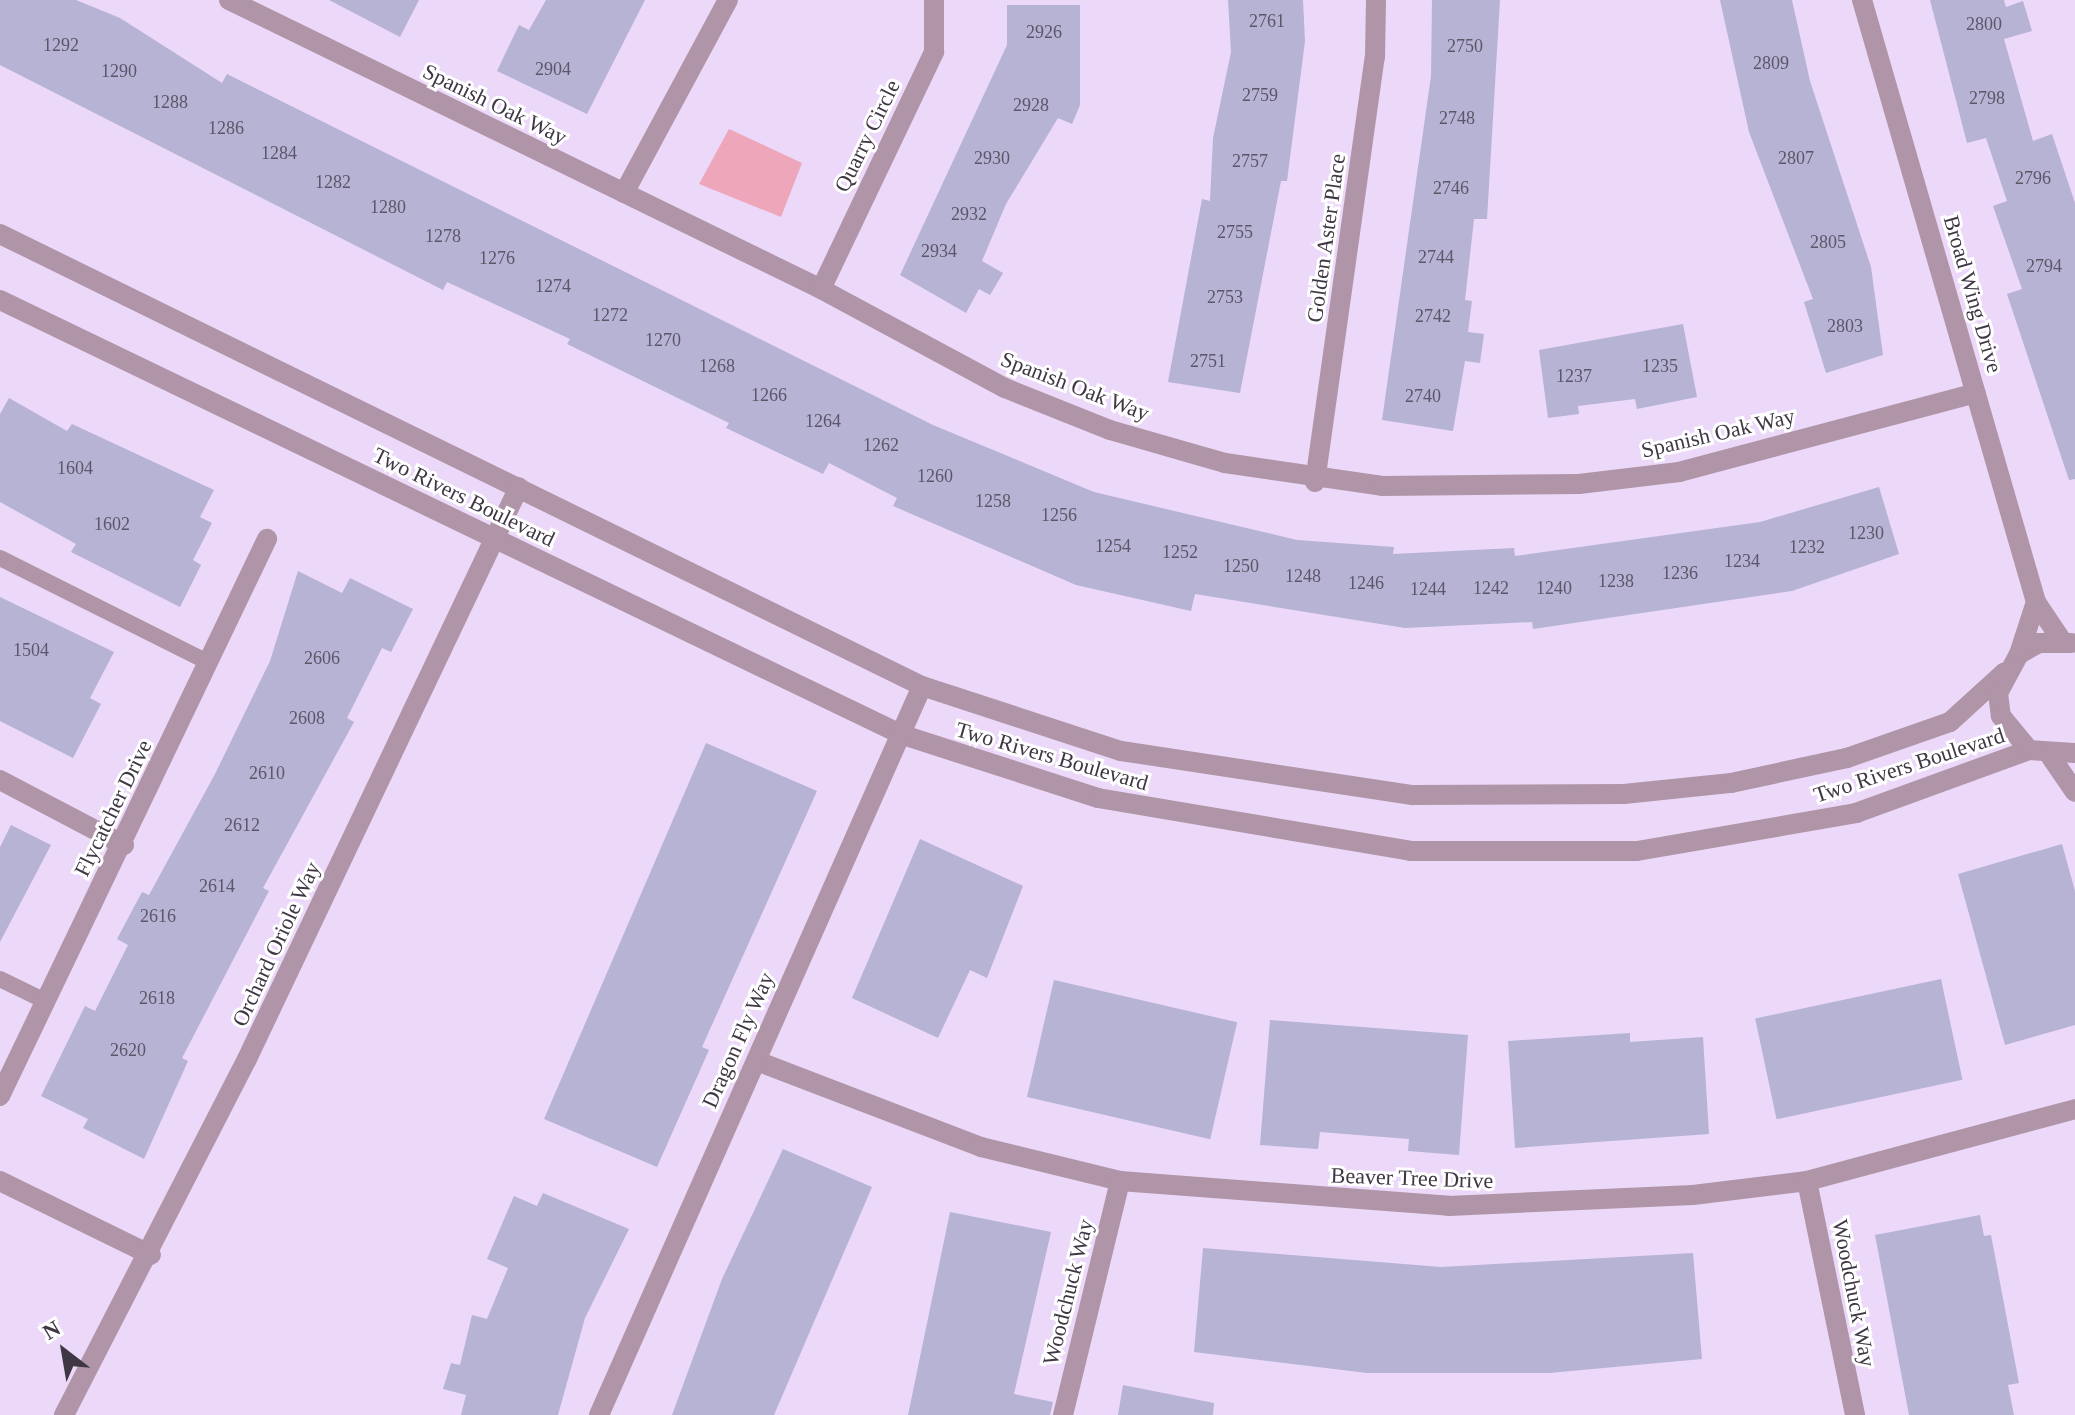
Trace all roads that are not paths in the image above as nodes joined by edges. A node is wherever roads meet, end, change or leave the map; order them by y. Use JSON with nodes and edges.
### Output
{"nodes":[{"id":1,"x":728,"y":0,"type":"edge"},
{"id":2,"x":934,"y":0,"type":"edge"},
{"id":3,"x":1376,"y":0,"type":"edge"},
{"id":4,"x":1862,"y":0,"type":"edge"},
{"id":5,"x":233,"y":1,"type":"edge"},
{"id":6,"x":624,"y":193,"type":"junction"},
{"id":7,"x":0,"y":234,"type":"edge"},
{"id":8,"x":821,"y":289,"type":"junction"},
{"id":9,"x":0,"y":300,"type":"edge"},
{"id":10,"x":1976,"y":393,"type":"junction"},
{"id":11,"x":1315,"y":482,"type":"junction"},
{"id":12,"x":519,"y":487,"type":"junction"},
{"id":13,"x":494,"y":538,"type":"junction"},
{"id":14,"x":267,"y":539,"type":"dead end"},
{"id":15,"x":0,"y":558,"type":"edge"},
{"id":16,"x":2036,"y":602,"type":"junction"},
{"id":17,"x":2068,"y":642,"type":"edge"},
{"id":18,"x":2019,"y":654,"type":"junction"},
{"id":19,"x":208,"y":662,"type":"junction"},
{"id":20,"x":2005,"y":672,"type":"junction"},
{"id":21,"x":922,"y":686,"type":"junction"},
{"id":22,"x":900,"y":734,"type":"junction"},
{"id":23,"x":2029,"y":750,"type":"junction"},
{"id":24,"x":2075,"y":753,"type":"edge"},
{"id":25,"x":2051,"y":757,"type":"junction"},
{"id":26,"x":0,"y":780,"type":"edge"},
{"id":27,"x":2075,"y":792,"type":"edge"},
{"id":28,"x":124,"y":845,"type":"junction"},
{"id":29,"x":0,"y":979,"type":"edge"},
{"id":30,"x":43,"y":1000,"type":"junction"},
{"id":31,"x":757,"y":1061,"type":"junction"},
{"id":32,"x":0,"y":1096,"type":"edge"},
{"id":33,"x":2075,"y":1109,"type":"edge"},
{"id":34,"x":0,"y":1181,"type":"edge"},
{"id":35,"x":1120,"y":1181,"type":"junction"},
{"id":36,"x":1807,"y":1181,"type":"junction"},
{"id":37,"x":151,"y":1255,"type":"junction"},
{"id":38,"x":64,"y":1415,"type":"edge"},
{"id":39,"x":599,"y":1415,"type":"edge"},
{"id":40,"x":1063,"y":1415,"type":"edge"},
{"id":41,"x":1855,"y":1415,"type":"edge"}],
"edges":[{"from":1,"to":6,"type":"street"},
{"from":2,"to":8,"type":"street","name":"Quarry Circle"},
{"from":3,"to":11,"type":"street","name":"Golden Aster Place"},
{"from":4,"to":10,"type":"street","name":"Broad Wing Drive"},
{"from":5,"to":6,"type":"street","name":"Spanish Oak Way"},
{"from":6,"to":8,"type":"street","name":"Spanish Oak Way"},
{"from":7,"to":12,"type":"street","name":"Two Rivers Boulevard"},
{"from":8,"to":11,"type":"street","name":"Spanish Oak Way"},
{"from":9,"to":13,"type":"street","name":"Two Rivers Boulevard"},
{"from":10,"to":11,"type":"street","name":"Spanish Oak Way"},
{"from":10,"to":16,"type":"street","name":"Broad Wing Drive"},
{"from":12,"to":13,"type":"street","name":"Orchard Oriole Way"},
{"from":12,"to":21,"type":"street","name":"Two Rivers Boulevard"},
{"from":13,"to":22,"type":"street","name":"Two Rivers Boulevard"},
{"from":13,"to":37,"type":"street","name":"Orchard Oriole Way"},
{"from":14,"to":19,"type":"street","name":"Flycatcher Drive"},
{"from":15,"to":19,"type":"lane"},
{"from":16,"to":17,"type":"street","name":"Broad Wing Drive"},
{"from":16,"to":18,"type":"street"},
{"from":17,"to":18,"type":"street"},
{"from":18,"to":20,"type":"street","name":"Two Rivers Boulevard"},
{"from":19,"to":28,"type":"street","name":"Flycatcher Drive"},
{"from":20,"to":21,"type":"street","name":"Two Rivers Boulevard"},
{"from":20,"to":23,"type":"street","name":"Two Rivers Boulevard"},
{"from":21,"to":22,"type":"street","name":"Dragon Fly Way"},
{"from":22,"to":23,"type":"street","name":"Two Rivers Boulevard"},
{"from":22,"to":31,"type":"street","name":"Dragon Fly Way"},
{"from":23,"to":25,"type":"street","name":"Two Rivers Boulevard"},
{"from":24,"to":25,"type":"street","name":"Two Rivers Boulevard"},
{"from":25,"to":27,"type":"street"},
{"from":26,"to":28,"type":"street"},
{"from":28,"to":30,"type":"street","name":"Flycatcher Drive"},
{"from":29,"to":30,"type":"lane"},
{"from":30,"to":32,"type":"street","name":"Flycatcher Drive"},
{"from":31,"to":35,"type":"street","name":"Beaver Tree Drive"},
{"from":31,"to":39,"type":"street","name":"Dragon Fly Way"},
{"from":33,"to":36,"type":"street","name":"Beaver Tree Drive"},
{"from":34,"to":37,"type":"street"},
{"from":35,"to":36,"type":"street","name":"Beaver Tree Drive"},
{"from":35,"to":40,"type":"street","name":"Woodchuck Way"},
{"from":36,"to":41,"type":"street","name":"Woodchuck Way"},
{"from":37,"to":38,"type":"street","name":"Orchard Oriole Way"}]}
